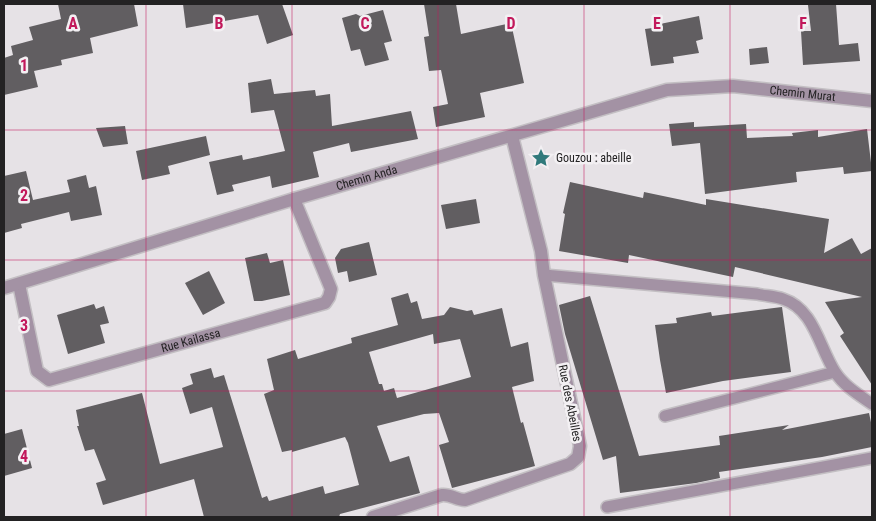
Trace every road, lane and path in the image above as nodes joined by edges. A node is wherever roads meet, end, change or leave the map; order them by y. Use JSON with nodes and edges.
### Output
{"nodes":[{"id":1,"x":733,"y":86,"type":"joint"},
{"id":2,"x":872,"y":102,"type":"edge"},
{"id":3,"x":512,"y":136,"type":"junction"},
{"id":4,"x":294,"y":199,"type":"junction"},
{"id":5,"x":544,"y":275,"type":"junction"},
{"id":6,"x":18,"y":284,"type":"junction"},
{"id":7,"x":4,"y":288,"type":"edge"},
{"id":8,"x":835,"y":372,"type":"junction"},
{"id":9,"x":872,"y":404,"type":"edge"},
{"id":10,"x":665,"y":416,"type":"dead end"},
{"id":11,"x":872,"y":458,"type":"edge"},
{"id":12,"x":607,"y":507,"type":"dead end"},
{"id":13,"x":373,"y":517,"type":"edge"}],
"edges":[{"from":1,"to":2,"type":"street","name":"Chemin Murat"},
{"from":1,"to":3,"type":"street","name":"Chemin Anda"},
{"from":3,"to":4,"type":"street","name":"Chemin Anda"},
{"from":3,"to":5,"type":"street","name":"Rue des Abeilles"},
{"from":4,"to":6,"type":"street","name":"Chemin Anda"},
{"from":4,"to":6,"type":"street","name":"Rue Kailassa"},
{"from":5,"to":8,"type":"lane"},
{"from":5,"to":13,"type":"street","name":"Rue des Abeilles"},
{"from":6,"to":7,"type":"street","name":"Chemin Anda"},
{"from":8,"to":9,"type":"lane"},
{"from":8,"to":10,"type":"lane"},
{"from":11,"to":12,"type":"lane"}]}
